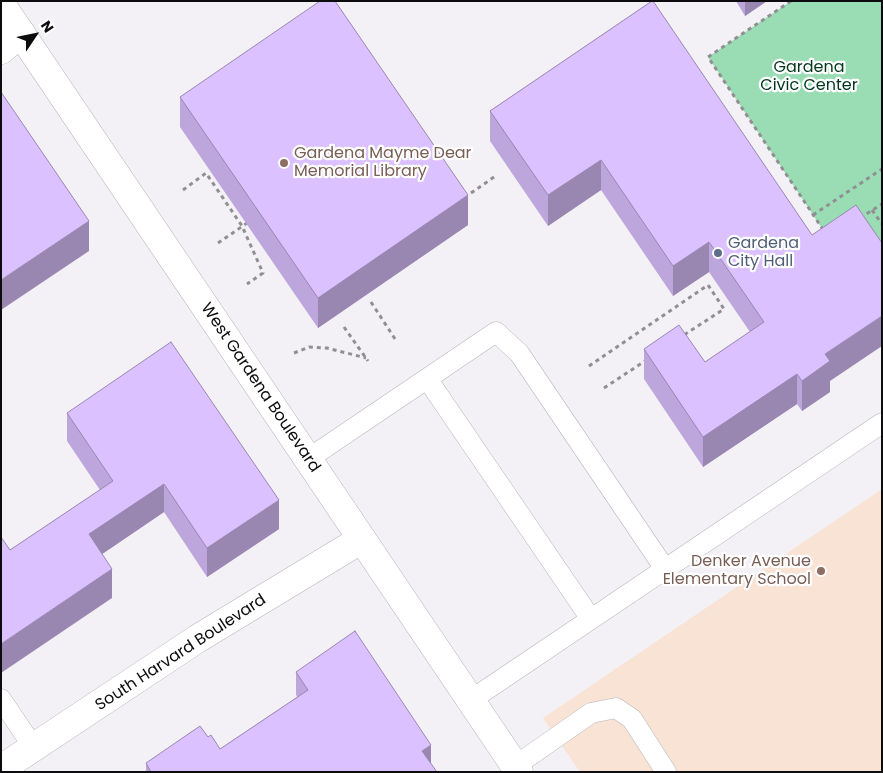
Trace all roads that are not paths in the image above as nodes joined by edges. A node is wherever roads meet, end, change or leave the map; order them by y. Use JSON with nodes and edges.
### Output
{"nodes":[{"id":1,"x":1,"y":4,"type":"edge"},
{"id":2,"x":11,"y":42,"type":"edge"},
{"id":3,"x":428,"y":380,"type":"junction"},
{"id":4,"x":882,"y":422,"type":"edge"},
{"id":5,"x":308,"y":459,"type":"junction"},
{"id":6,"x":362,"y":539,"type":"junction"},
{"id":7,"x":665,"y":569,"type":"junction"},
{"id":8,"x":591,"y":619,"type":"junction"},
{"id":9,"x":1,"y":699,"type":"edge"},
{"id":10,"x":471,"y":700,"type":"junction"},
{"id":11,"x":34,"y":748,"type":"junction"},
{"id":12,"x":1,"y":769,"type":"edge"},
{"id":13,"x":517,"y":769,"type":"edge"},
{"id":14,"x":666,"y":772,"type":"edge"}],
"edges":[{"from":1,"to":2,"type":"main road","name":"West Gardena Boulevard"},
{"from":2,"to":5,"type":"main road","name":"West Gardena Boulevard"},
{"from":3,"to":5,"type":"lane"},
{"from":3,"to":7,"type":"lane"},
{"from":3,"to":8,"type":"lane"},
{"from":4,"to":7,"type":"lane"},
{"from":5,"to":6,"type":"main road","name":"West Gardena Boulevard"},
{"from":6,"to":10,"type":"main road","name":"West Gardena Boulevard"},
{"from":6,"to":11,"type":"main road","name":"South Harvard Boulevard"},
{"from":7,"to":8,"type":"lane"},
{"from":8,"to":10,"type":"lane"},
{"from":9,"to":11,"type":"lane"},
{"from":10,"to":13,"type":"main road","name":"West Gardena Boulevard"},
{"from":11,"to":12,"type":"main road","name":"South Harvard Boulevard"},
{"from":13,"to":14,"type":"lane"}]}
